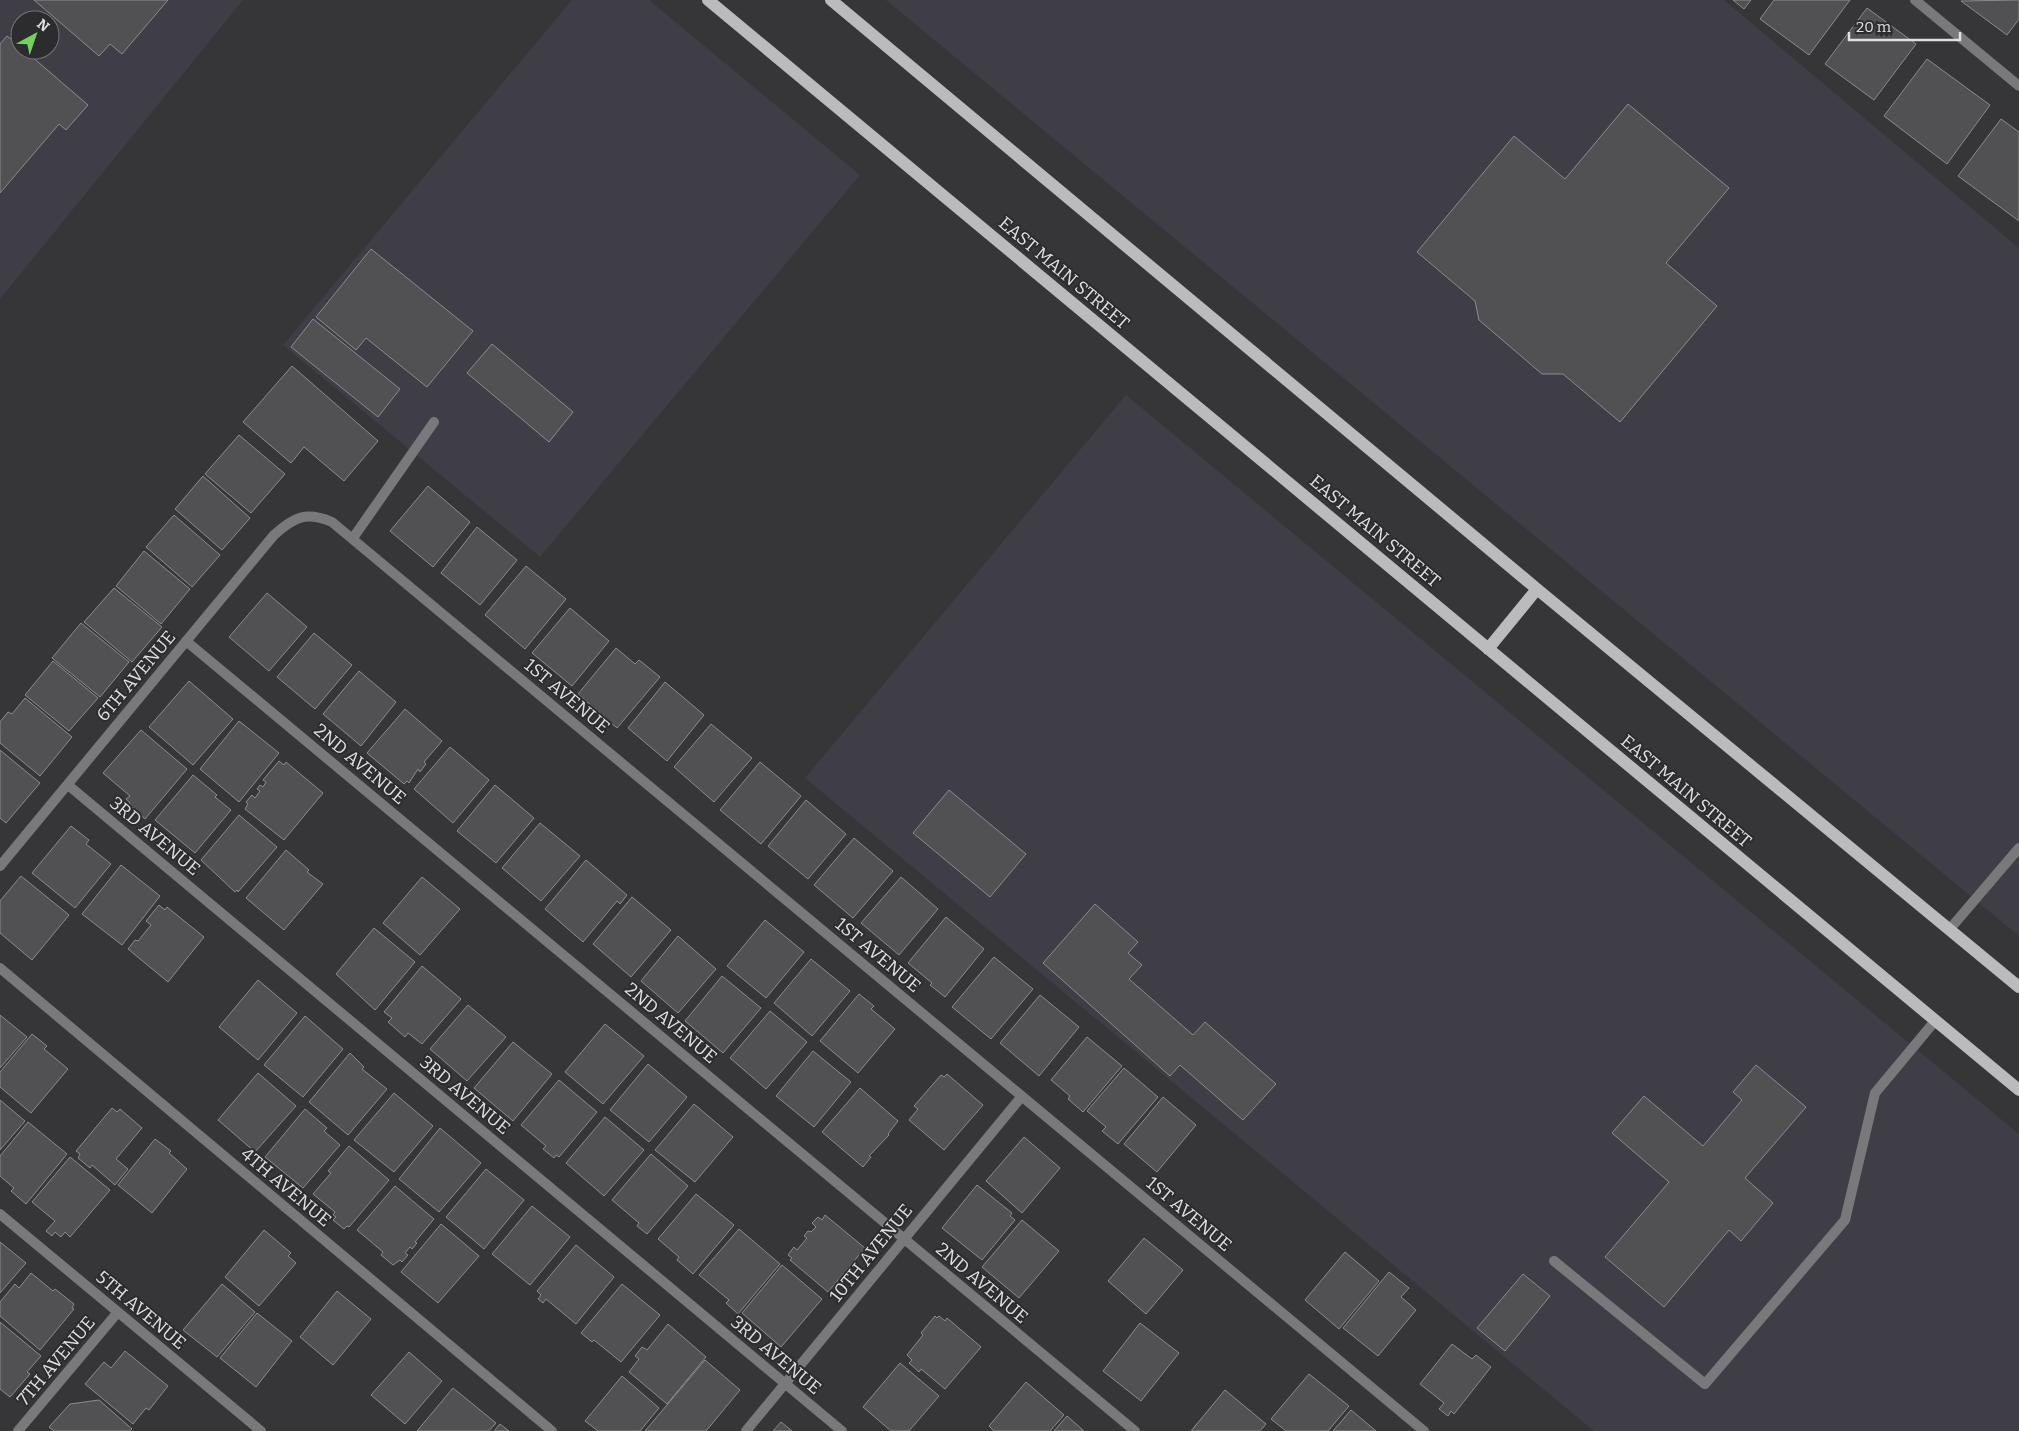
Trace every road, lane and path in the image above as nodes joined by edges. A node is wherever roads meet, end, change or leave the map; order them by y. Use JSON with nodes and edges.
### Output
{"nodes":[{"id":1,"x":708,"y":0,"type":"edge"},
{"id":2,"x":831,"y":0,"type":"edge"},
{"id":3,"x":1915,"y":0,"type":"edge"},
{"id":4,"x":2019,"y":86,"type":"edge"},
{"id":5,"x":434,"y":422,"type":"dead end"},
{"id":6,"x":306,"y":516,"type":"joint"},
{"id":7,"x":354,"y":538,"type":"junction"},
{"id":8,"x":1537,"y":589,"type":"junction"},
{"id":9,"x":186,"y":641,"type":"junction"},
{"id":10,"x":1488,"y":648,"type":"junction"},
{"id":11,"x":68,"y":785,"type":"junction"},
{"id":12,"x":2019,"y":848,"type":"edge"},
{"id":13,"x":0,"y":866,"type":"edge"},
{"id":14,"x":1949,"y":930,"type":"junction"},
{"id":15,"x":0,"y":968,"type":"edge"},
{"id":16,"x":2019,"y":987,"type":"edge"},
{"id":17,"x":1936,"y":1021,"type":"junction"},
{"id":18,"x":2019,"y":1090,"type":"edge"},
{"id":19,"x":1022,"y":1096,"type":"junction"},
{"id":20,"x":0,"y":1214,"type":"edge"},
{"id":21,"x":904,"y":1239,"type":"junction"},
{"id":22,"x":1554,"y":1261,"type":"dead end"},
{"id":23,"x":118,"y":1312,"type":"junction"},
{"id":24,"x":785,"y":1384,"type":"junction"},
{"id":25,"x":18,"y":1431,"type":"edge"},
{"id":26,"x":260,"y":1431,"type":"edge"},
{"id":27,"x":552,"y":1431,"type":"edge"},
{"id":28,"x":746,"y":1431,"type":"edge"},
{"id":29,"x":842,"y":1431,"type":"edge"},
{"id":30,"x":1134,"y":1431,"type":"edge"},
{"id":31,"x":1424,"y":1431,"type":"edge"}],
"edges":[{"from":1,"to":10,"type":"main road","name":"EAST MAIN STREET"},
{"from":2,"to":8,"type":"main road"},
{"from":3,"to":4,"type":"lane"},
{"from":5,"to":7,"type":"lane"},
{"from":6,"to":7,"type":"lane","name":"1ST AVENUE"},
{"from":6,"to":9,"type":"lane","name":"6TH AVENUE"},
{"from":7,"to":19,"type":"lane","name":"1ST AVENUE"},
{"from":8,"to":10,"type":"main road"},
{"from":8,"to":14,"type":"main road"},
{"from":9,"to":11,"type":"lane","name":"6TH AVENUE"},
{"from":9,"to":21,"type":"lane","name":"2ND AVENUE"},
{"from":10,"to":17,"type":"main road","name":"EAST MAIN STREET"},
{"from":11,"to":13,"type":"lane","name":"6TH AVENUE"},
{"from":11,"to":24,"type":"lane","name":"3RD AVENUE"},
{"from":12,"to":14,"type":"lane"},
{"from":14,"to":16,"type":"main road"},
{"from":15,"to":27,"type":"lane","name":"4TH AVENUE"},
{"from":17,"to":18,"type":"main road","name":"EAST MAIN STREET"},
{"from":17,"to":22,"type":"lane"},
{"from":19,"to":21,"type":"lane","name":"10TH AVENUE"},
{"from":19,"to":31,"type":"lane","name":"1ST AVENUE"},
{"from":20,"to":23,"type":"lane","name":"5TH AVENUE"},
{"from":21,"to":24,"type":"lane","name":"10TH AVENUE"},
{"from":21,"to":30,"type":"lane","name":"2ND AVENUE"},
{"from":23,"to":25,"type":"lane","name":"7TH AVENUE"},
{"from":23,"to":26,"type":"lane","name":"5TH AVENUE"},
{"from":24,"to":28,"type":"lane","name":"10TH AVENUE"},
{"from":24,"to":29,"type":"lane","name":"3RD AVENUE"}]}
